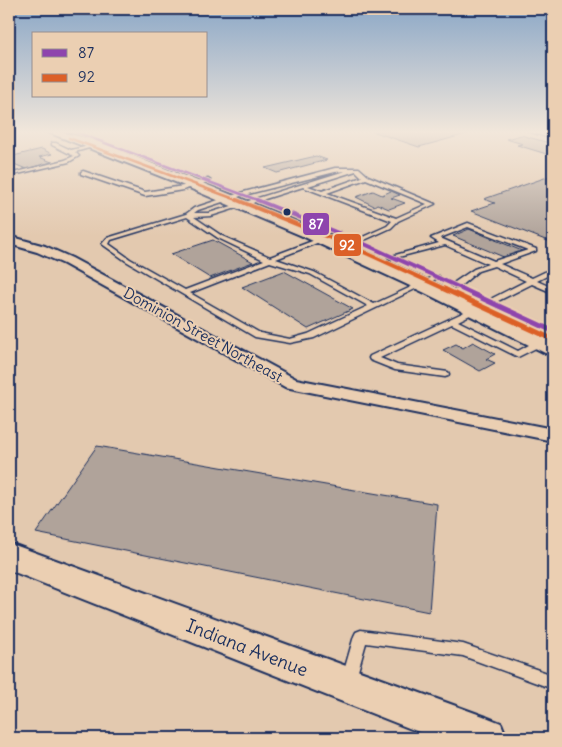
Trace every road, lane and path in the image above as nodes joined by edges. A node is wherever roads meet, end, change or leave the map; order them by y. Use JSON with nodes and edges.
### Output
{"nodes":[{"id":1,"x":44,"y":166,"type":"edge"},
{"id":2,"x":154,"y":166,"type":"edge"},
{"id":3,"x":160,"y":166,"type":"edge"},
{"id":4,"x":358,"y":169,"type":"junction"},
{"id":5,"x":84,"y":173,"type":"dead end"},
{"id":6,"x":9,"y":175,"type":"edge"},
{"id":7,"x":366,"y":177,"type":"junction"},
{"id":8,"x":202,"y":182,"type":"junction"},
{"id":9,"x":304,"y":186,"type":"junction"},
{"id":10,"x":324,"y":192,"type":"junction"},
{"id":11,"x":242,"y":199,"type":"junction"},
{"id":12,"x":188,"y":215,"type":"junction"},
{"id":13,"x":396,"y":220,"type":"junction"},
{"id":14,"x":331,"y":236,"type":"junction"},
{"id":15,"x":9,"y":240,"type":"edge"},
{"id":16,"x":358,"y":241,"type":"junction"},
{"id":17,"x":446,"y":243,"type":"junction"},
{"id":18,"x":391,"y":257,"type":"junction"},
{"id":19,"x":268,"y":259,"type":"junction"},
{"id":20,"x":491,"y":263,"type":"junction"},
{"id":21,"x":553,"y":270,"type":"edge"},
{"id":22,"x":429,"y":280,"type":"junction"},
{"id":23,"x":532,"y":280,"type":"junction"},
{"id":24,"x":455,"y":286,"type":"junction"},
{"id":25,"x":553,"y":291,"type":"edge"},
{"id":26,"x":184,"y":292,"type":"junction"},
{"id":27,"x":483,"y":305,"type":"junction"},
{"id":28,"x":373,"y":306,"type":"junction"},
{"id":29,"x":452,"y":321,"type":"junction"},
{"id":30,"x":549,"y":340,"type":"edge"},
{"id":31,"x":445,"y":374,"type":"dead end"},
{"id":32,"x":553,"y":435,"type":"edge"},
{"id":33,"x":9,"y":556,"type":"edge"},
{"id":34,"x":553,"y":682,"type":"edge"},
{"id":35,"x":347,"y":686,"type":"junction"},
{"id":36,"x":486,"y":738,"type":"edge"}],
"edges":[{"from":1,"to":6,"type":"lane"},
{"from":2,"to":8,"type":"main road"},
{"from":3,"to":8,"type":"main road"},
{"from":4,"to":7,"type":"lane"},
{"from":4,"to":9,"type":"lane"},
{"from":4,"to":11,"type":"lane"},
{"from":5,"to":8,"type":"lane"},
{"from":7,"to":10,"type":"lane"},
{"from":7,"to":13,"type":"lane"},
{"from":8,"to":11,"type":"main road"},
{"from":9,"to":10,"type":"lane"},
{"from":9,"to":11,"type":"lane"},
{"from":10,"to":13,"type":"lane"},
{"from":11,"to":12,"type":"lane"},
{"from":11,"to":12,"type":"lane"},
{"from":11,"to":14,"type":"main road"},
{"from":12,"to":19,"type":"lane"},
{"from":12,"to":26,"type":"lane"},
{"from":13,"to":16,"type":"lane"},
{"from":14,"to":16,"type":"main road"},
{"from":14,"to":19,"type":"lane"},
{"from":14,"to":22,"type":"main road"},
{"from":15,"to":32,"type":"street","name":"Dominion Street Northeast"},
{"from":16,"to":18,"type":"main road"},
{"from":17,"to":18,"type":"lane"},
{"from":17,"to":20,"type":"lane"},
{"from":17,"to":20,"type":"lane"},
{"from":18,"to":22,"type":"main road"},
{"from":19,"to":26,"type":"lane"},
{"from":19,"to":28,"type":"lane"},
{"from":20,"to":23,"type":"lane"},
{"from":20,"to":24,"type":"lane"},
{"from":21,"to":23,"type":"lane"},
{"from":22,"to":24,"type":"main road"},
{"from":22,"to":27,"type":"main road"},
{"from":22,"to":28,"type":"lane"},
{"from":23,"to":25,"type":"lane"},
{"from":23,"to":27,"type":"lane"},
{"from":24,"to":27,"type":"main road"},
{"from":26,"to":28,"type":"lane"},
{"from":27,"to":29,"type":"lane"},
{"from":27,"to":30,"type":"main road"},
{"from":29,"to":30,"type":"lane"},
{"from":29,"to":31,"type":"lane"},
{"from":33,"to":35,"type":"main road","name":"Indiana Avenue"},
{"from":34,"to":35,"type":"lane"},
{"from":35,"to":36,"type":"main road","name":"Indiana Avenue"}]}
